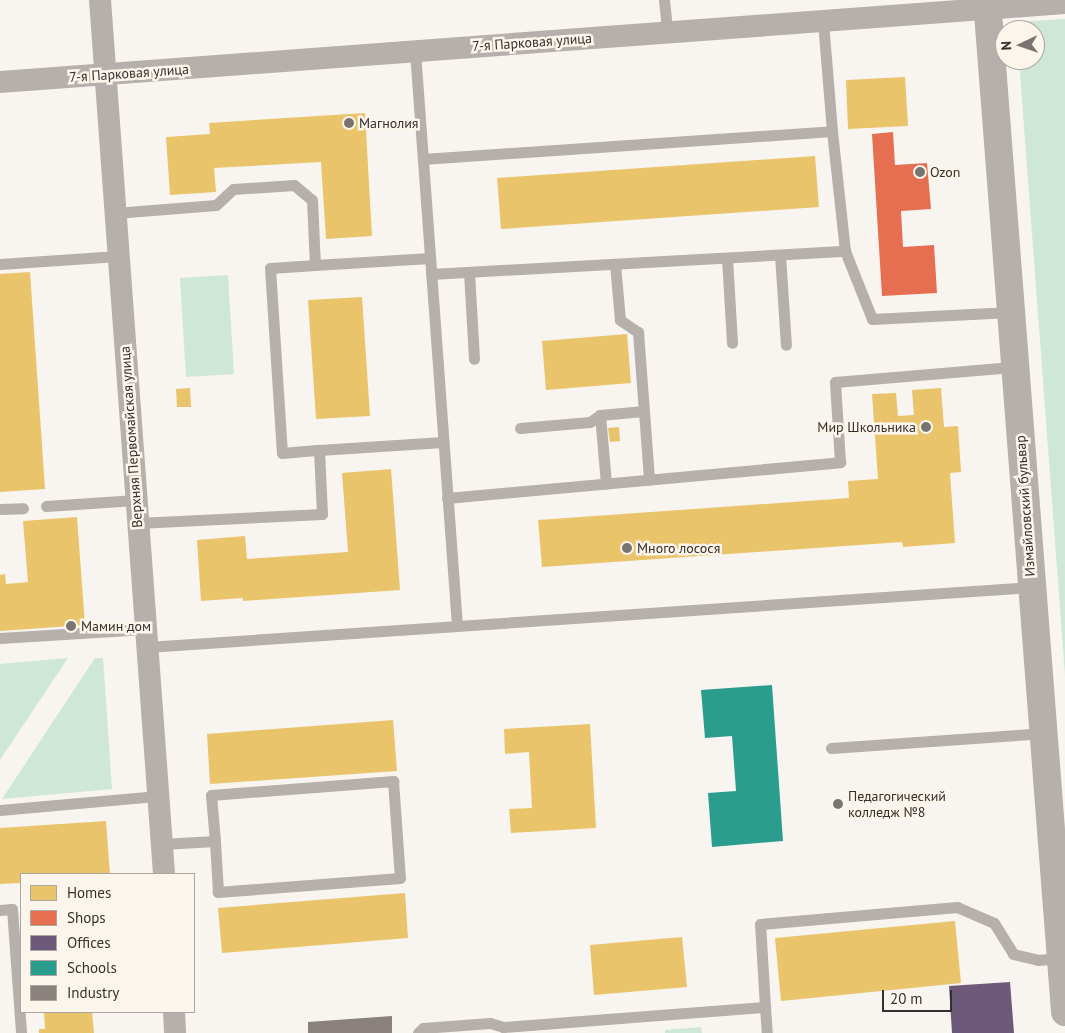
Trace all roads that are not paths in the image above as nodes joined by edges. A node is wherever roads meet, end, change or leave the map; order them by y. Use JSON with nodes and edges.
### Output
{"nodes":[{"id":1,"x":100,"y":0,"type":"edge"},
{"id":2,"x":664,"y":0,"type":"edge"},
{"id":3,"x":1065,"y":3,"type":"edge"},
{"id":4,"x":987,"y":5,"type":"edge"},
{"id":5,"x":823,"y":21,"type":"junction"},
{"id":6,"x":667,"y":31,"type":"junction"},
{"id":7,"x":415,"y":51,"type":"junction"},
{"id":8,"x":105,"y":75,"type":"junction"},
{"id":9,"x":0,"y":82,"type":"edge"},
{"id":10,"x":832,"y":131,"type":"junction"},
{"id":11,"x":423,"y":160,"type":"junction"},
{"id":12,"x":115,"y":213,"type":"junction"},
{"id":13,"x":845,"y":252,"type":"junction"},
{"id":14,"x":780,"y":255,"type":"junction"},
{"id":15,"x":118,"y":256,"type":"junction"},
{"id":16,"x":430,"y":258,"type":"junction"},
{"id":17,"x":727,"y":258,"type":"junction"},
{"id":18,"x":0,"y":264,"type":"edge"},
{"id":19,"x":615,"y":264,"type":"junction"},
{"id":20,"x":315,"y":265,"type":"junction"},
{"id":21,"x":469,"y":272,"type":"junction"},
{"id":22,"x":431,"y":274,"type":"junction"},
{"id":23,"x":1011,"y":312,"type":"junction"},
{"id":24,"x":732,"y":343,"type":"dead end"},
{"id":25,"x":786,"y":345,"type":"dead end"},
{"id":26,"x":474,"y":358,"type":"dead end"},
{"id":27,"x":1015,"y":367,"type":"junction"},
{"id":28,"x":644,"y":411,"type":"junction"},
{"id":29,"x":600,"y":415,"type":"junction"},
{"id":30,"x":520,"y":428,"type":"dead end"},
{"id":31,"x":443,"y":442,"type":"junction"},
{"id":32,"x":319,"y":450,"type":"junction"},
{"id":33,"x":649,"y":480,"type":"junction"},
{"id":34,"x":606,"y":484,"type":"junction"},
{"id":35,"x":447,"y":498,"type":"junction"},
{"id":36,"x":136,"y":500,"type":"junction"},
{"id":37,"x":46,"y":506,"type":"dead end"},
{"id":38,"x":23,"y":508,"type":"dead end"},
{"id":39,"x":0,"y":509,"type":"edge"},
{"id":40,"x":137,"y":523,"type":"junction"},
{"id":41,"x":1031,"y":587,"type":"junction"},
{"id":42,"x":457,"y":625,"type":"junction"},
{"id":43,"x":0,"y":638,"type":"edge"},
{"id":44,"x":146,"y":638,"type":"junction"},
{"id":45,"x":1043,"y":734,"type":"junction"},
{"id":46,"x":830,"y":748,"type":"dead end"},
{"id":47,"x":158,"y":796,"type":"junction"},
{"id":48,"x":0,"y":810,"type":"edge"},
{"id":49,"x":215,"y":841,"type":"junction"},
{"id":50,"x":162,"y":844,"type":"junction"},
{"id":51,"x":164,"y":873,"type":"edge"},
{"id":52,"x":0,"y":910,"type":"edge"},
{"id":53,"x":18,"y":948,"type":"edge"},
{"id":54,"x":1061,"y":958,"type":"junction"},
{"id":55,"x":20,"y":1005,"type":"edge"},
{"id":56,"x":765,"y":1007,"type":"junction"},
{"id":57,"x":1065,"y":1012,"type":"edge"},
{"id":58,"x":20,"y":1013,"type":"edge"},
{"id":59,"x":174,"y":1013,"type":"edge"},
{"id":60,"x":503,"y":1030,"type":"edge"},
{"id":61,"x":421,"y":1031,"type":"edge"},
{"id":62,"x":21,"y":1033,"type":"edge"},
{"id":63,"x":175,"y":1033,"type":"edge"},
{"id":64,"x":767,"y":1033,"type":"edge"}],
"edges":[{"from":1,"to":8,"type":"street","name":"Верхняя Первомайская улица"},
{"from":2,"to":6,"type":"lane"},
{"from":3,"to":4,"type":"street","name":"7-я Парковая улица"},
{"from":4,"to":5,"type":"street","name":"7-я Парковая улица"},
{"from":4,"to":23,"type":"street","name":"Измайловский бульвар"},
{"from":5,"to":6,"type":"street","name":"7-я Парковая улица"},
{"from":5,"to":10,"type":"lane"},
{"from":6,"to":7,"type":"street","name":"7-я Парковая улица"},
{"from":7,"to":8,"type":"street","name":"7-я Парковая улица"},
{"from":7,"to":11,"type":"lane"},
{"from":8,"to":9,"type":"street","name":"7-я Парковая улица"},
{"from":8,"to":12,"type":"street","name":"Верхняя Первомайская улица"},
{"from":10,"to":11,"type":"lane"},
{"from":10,"to":13,"type":"lane"},
{"from":11,"to":16,"type":"lane"},
{"from":12,"to":15,"type":"street","name":"Верхняя Первомайская улица"},
{"from":12,"to":20,"type":"lane"},
{"from":13,"to":14,"type":"lane"},
{"from":13,"to":23,"type":"lane"},
{"from":14,"to":17,"type":"lane"},
{"from":14,"to":25,"type":"lane"},
{"from":15,"to":18,"type":"lane"},
{"from":15,"to":36,"type":"street","name":"Верхняя Первомайская улица"},
{"from":16,"to":20,"type":"lane"},
{"from":16,"to":22,"type":"lane"},
{"from":17,"to":19,"type":"lane"},
{"from":17,"to":24,"type":"lane"},
{"from":19,"to":21,"type":"lane"},
{"from":19,"to":28,"type":"lane"},
{"from":20,"to":32,"type":"lane"},
{"from":21,"to":22,"type":"lane"},
{"from":21,"to":26,"type":"lane"},
{"from":22,"to":31,"type":"lane"},
{"from":23,"to":27,"type":"street","name":"Измайловский бульвар"},
{"from":27,"to":33,"type":"lane"},
{"from":27,"to":41,"type":"street","name":"Измайловский бульвар"},
{"from":28,"to":29,"type":"lane"},
{"from":28,"to":33,"type":"lane"},
{"from":29,"to":30,"type":"lane"},
{"from":29,"to":34,"type":"lane"},
{"from":31,"to":32,"type":"lane"},
{"from":31,"to":35,"type":"lane"},
{"from":32,"to":40,"type":"lane"},
{"from":33,"to":34,"type":"lane"},
{"from":34,"to":35,"type":"lane"},
{"from":35,"to":42,"type":"lane"},
{"from":36,"to":37,"type":"lane"},
{"from":36,"to":40,"type":"street","name":"Верхняя Первомайская улица"},
{"from":38,"to":39,"type":"lane"},
{"from":40,"to":44,"type":"street","name":"Верхняя Первомайская улица"},
{"from":41,"to":42,"type":"lane"},
{"from":41,"to":45,"type":"street","name":"Измайловский бульвар"},
{"from":42,"to":44,"type":"lane"},
{"from":43,"to":44,"type":"lane"},
{"from":44,"to":47,"type":"street","name":"Верхняя Первомайская улица"},
{"from":45,"to":46,"type":"lane"},
{"from":45,"to":54,"type":"street","name":"Измайловский бульвар"},
{"from":47,"to":48,"type":"lane"},
{"from":47,"to":50,"type":"street","name":"Верхняя Первомайская улица"},
{"from":49,"to":49,"type":"lane"},
{"from":49,"to":50,"type":"lane"},
{"from":50,"to":51,"type":"street","name":"Верхняя Первомайская улица"},
{"from":52,"to":53,"type":"lane"},
{"from":53,"to":55,"type":"lane"},
{"from":54,"to":56,"type":"lane"},
{"from":54,"to":57,"type":"street","name":"Измайловский бульвар"},
{"from":56,"to":60,"type":"lane"},
{"from":56,"to":64,"type":"lane"},
{"from":58,"to":62,"type":"lane"},
{"from":59,"to":63,"type":"street"},
{"from":60,"to":61,"type":"lane"}]}
